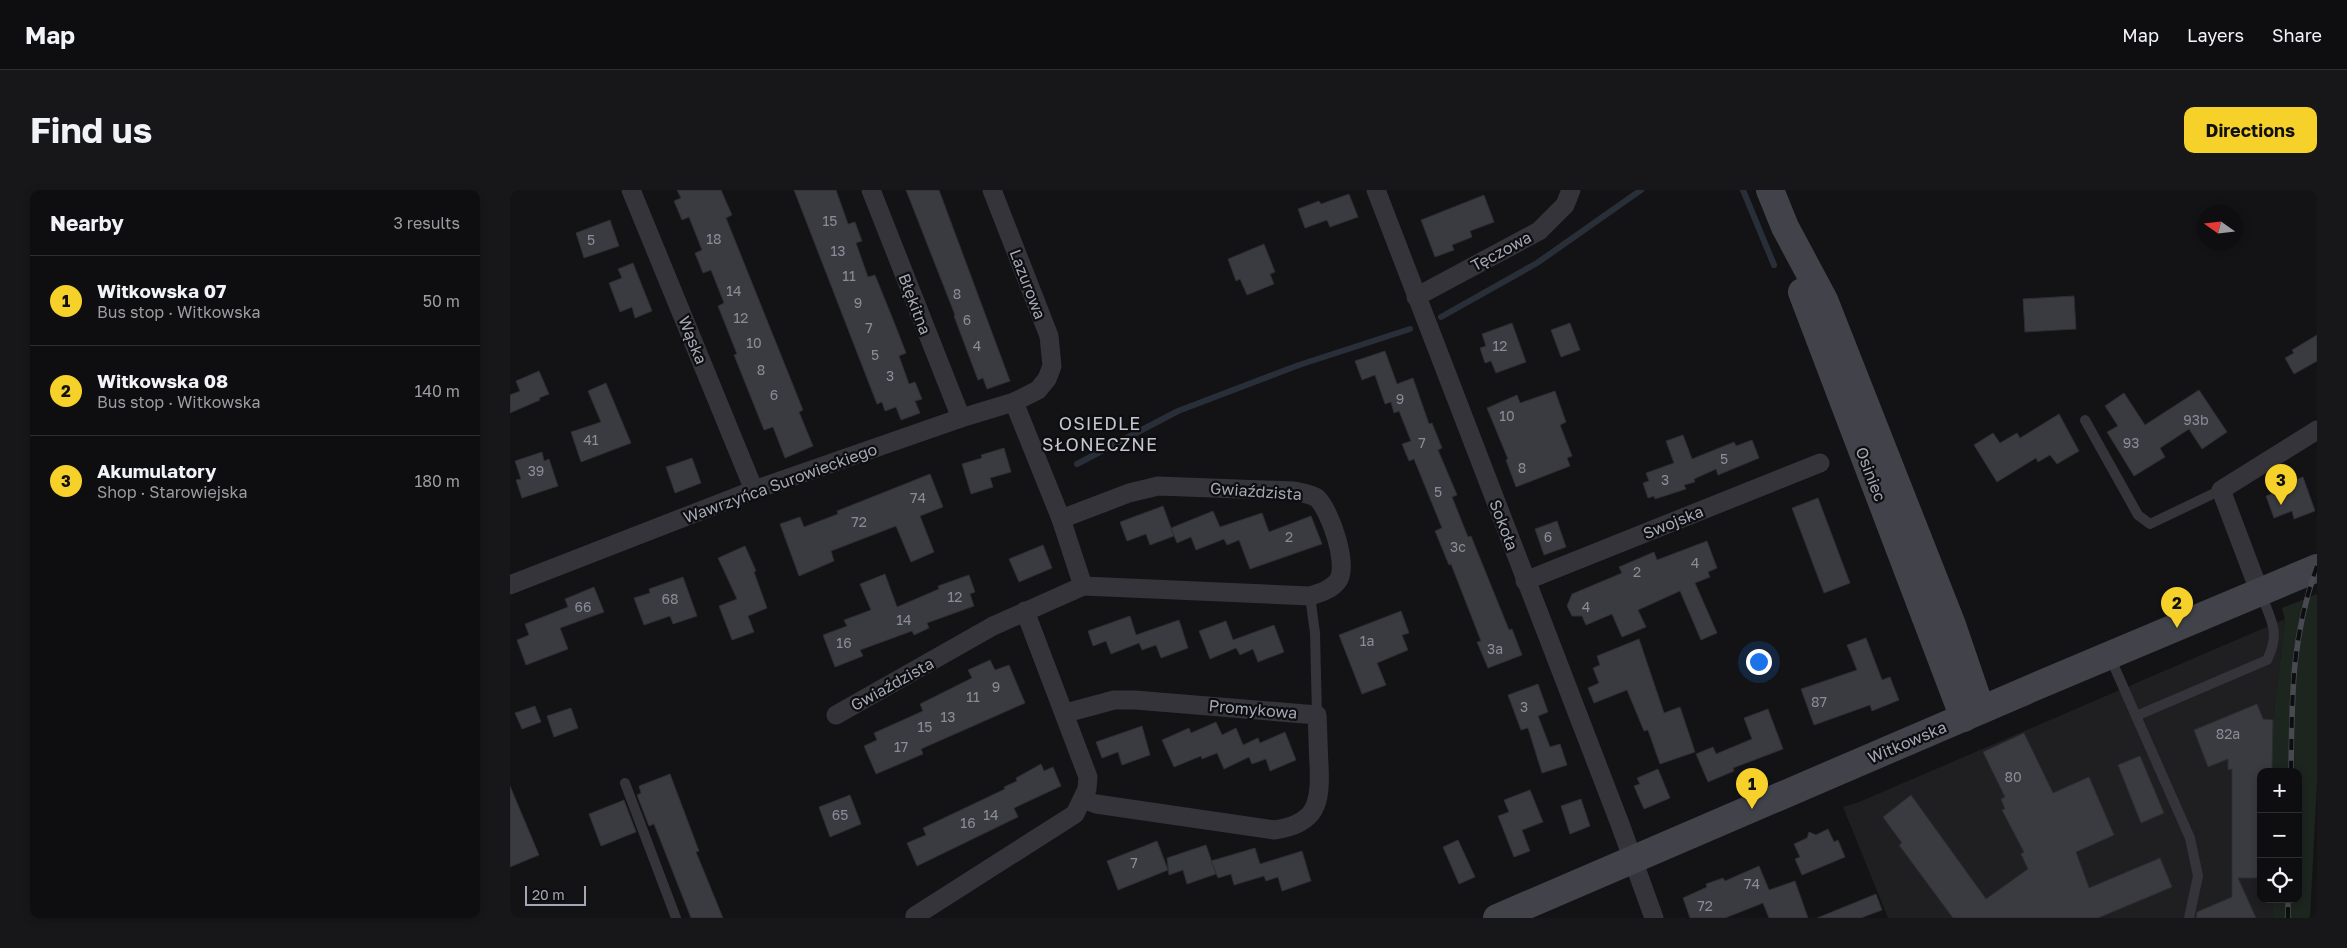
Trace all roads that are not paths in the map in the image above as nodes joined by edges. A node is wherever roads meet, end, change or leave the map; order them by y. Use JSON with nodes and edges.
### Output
{"nodes":[{"id":1,"x":631,"y":190,"type":"edge"},
{"id":2,"x":871,"y":190,"type":"edge"},
{"id":3,"x":992,"y":190,"type":"edge"},
{"id":4,"x":1376,"y":190,"type":"edge"},
{"id":5,"x":1571,"y":190,"type":"edge"},
{"id":6,"x":1770,"y":190,"type":"edge"},
{"id":7,"x":1416,"y":297,"type":"junction"},
{"id":8,"x":1047,"y":379,"type":"joint"},
{"id":9,"x":1014,"y":402,"type":"junction"},
{"id":10,"x":961,"y":418,"type":"junction"},
{"id":11,"x":2084,"y":420,"type":"dead end"},
{"id":12,"x":2317,"y":430,"type":"edge"},
{"id":13,"x":1820,"y":463,"type":"dead end"},
{"id":14,"x":754,"y":490,"type":"junction"},
{"id":15,"x":2221,"y":490,"type":"junction"},
{"id":16,"x":1061,"y":518,"type":"junction"},
{"id":17,"x":2317,"y":568,"type":"edge"},
{"id":18,"x":1525,"y":581,"type":"junction"},
{"id":19,"x":510,"y":585,"type":"edge"},
{"id":20,"x":1083,"y":586,"type":"junction"},
{"id":21,"x":2260,"y":593,"type":"junction"},
{"id":22,"x":1310,"y":596,"type":"junction"},
{"id":23,"x":1025,"y":611,"type":"junction"},
{"id":24,"x":2110,"y":656,"type":"junction"},
{"id":25,"x":1066,"y":713,"type":"junction"},
{"id":26,"x":1317,"y":714,"type":"junction"},
{"id":27,"x":1973,"y":714,"type":"junction"},
{"id":28,"x":836,"y":715,"type":"dead end"},
{"id":29,"x":2136,"y":716,"type":"junction"},
{"id":30,"x":624,"y":783,"type":"dead end"},
{"id":31,"x":1083,"y":799,"type":"junction"},
{"id":32,"x":1632,"y":861,"type":"junction"},
{"id":33,"x":914,"y":916,"type":"dead end"},
{"id":34,"x":676,"y":918,"type":"edge"},
{"id":35,"x":1497,"y":918,"type":"edge"},
{"id":36,"x":1654,"y":918,"type":"edge"},
{"id":37,"x":2189,"y":918,"type":"edge"}],
"edges":[{"from":1,"to":14,"type":"street","name":"Wąska"},
{"from":2,"to":10,"type":"street","name":"Błękitna"},
{"from":3,"to":8,"type":"street","name":"Lazurowa"},
{"from":4,"to":7,"type":"street","name":"Sokoła"},
{"from":5,"to":7,"type":"street","name":"Tęczowa"},
{"from":6,"to":27,"type":"street","name":"Osiniec"},
{"from":7,"to":18,"type":"street","name":"Sokoła"},
{"from":8,"to":9,"type":"street","name":"Wawrzyńca Surowieckiego"},
{"from":9,"to":10,"type":"street","name":"Wawrzyńca Surowieckiego"},
{"from":9,"to":16,"type":"street"},
{"from":10,"to":14,"type":"street","name":"Wawrzyńca Surowieckiego"},
{"from":11,"to":15,"type":"lane"},
{"from":12,"to":15,"type":"street"},
{"from":13,"to":18,"type":"street","name":"Swojska"},
{"from":14,"to":19,"type":"street","name":"Wawrzyńca Surowieckiego"},
{"from":15,"to":21,"type":"street"},
{"from":16,"to":20,"type":"street"},
{"from":16,"to":22,"type":"street","name":"Gwiaździsta"},
{"from":17,"to":21,"type":"street","name":"Witkowska"},
{"from":18,"to":32,"type":"street","name":"Sokoła"},
{"from":20,"to":22,"type":"street","name":"Gwiaździsta"},
{"from":20,"to":23,"type":"street","name":"Gwiaździsta"},
{"from":21,"to":24,"type":"street","name":"Witkowska"},
{"from":21,"to":29,"type":"lane"},
{"from":22,"to":26,"type":"lane"},
{"from":23,"to":25,"type":"street"},
{"from":23,"to":28,"type":"street","name":"Gwiaździsta"},
{"from":24,"to":27,"type":"street","name":"Witkowska"},
{"from":24,"to":29,"type":"lane"},
{"from":25,"to":26,"type":"street","name":"Promykowa"},
{"from":25,"to":31,"type":"street"},
{"from":26,"to":31,"type":"street","name":"Promykowa"},
{"from":27,"to":32,"type":"street","name":"Witkowska"},
{"from":29,"to":37,"type":"lane"},
{"from":30,"to":34,"type":"lane"},
{"from":31,"to":33,"type":"street"},
{"from":32,"to":35,"type":"street","name":"Witkowska"},
{"from":32,"to":36,"type":"street","name":"Sokoła"}]}
